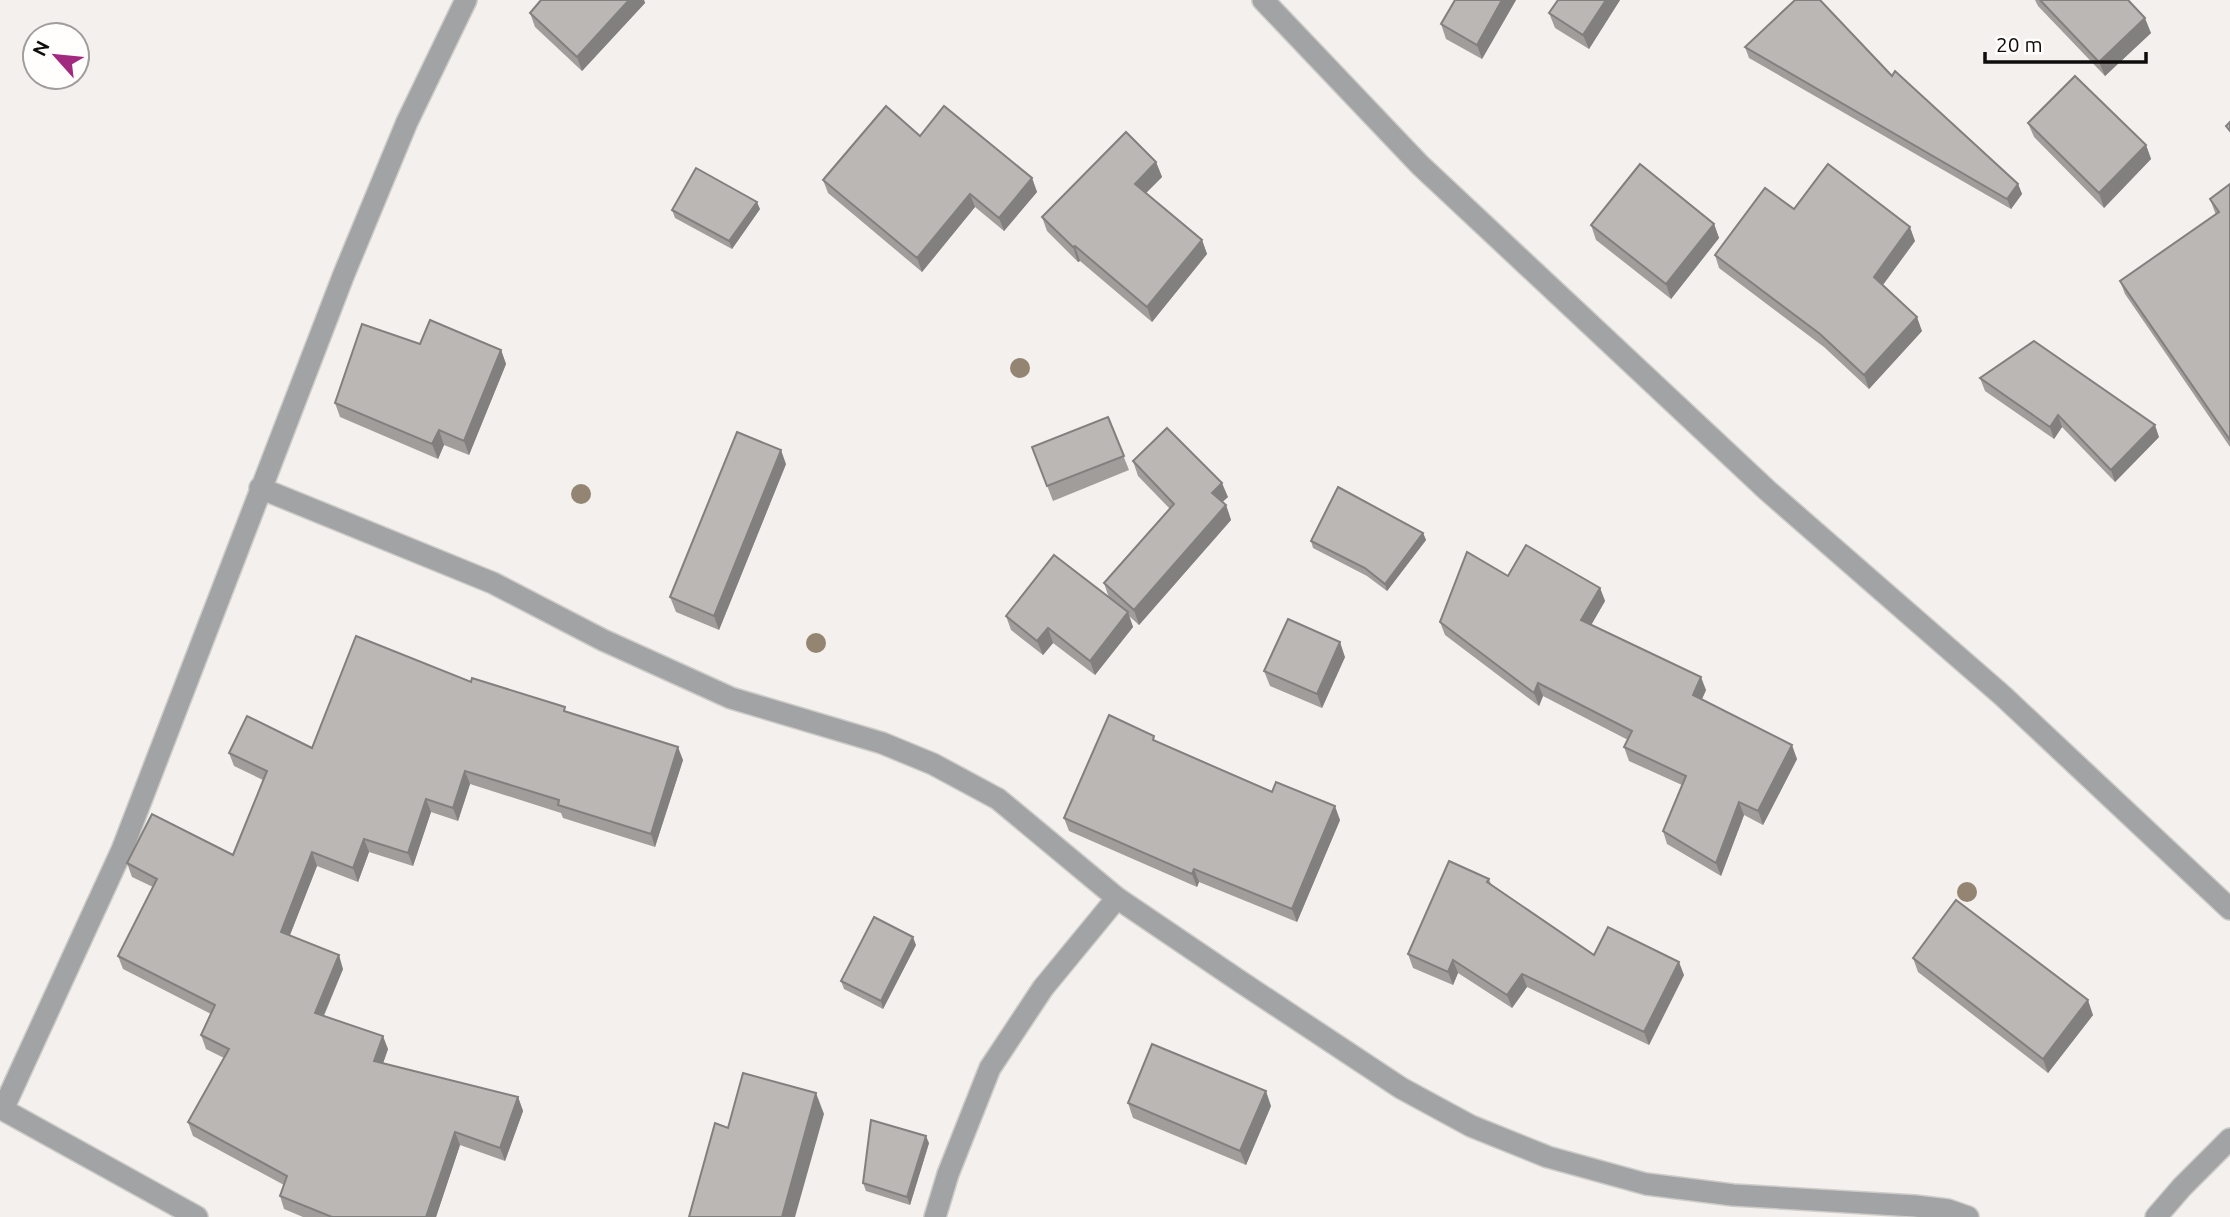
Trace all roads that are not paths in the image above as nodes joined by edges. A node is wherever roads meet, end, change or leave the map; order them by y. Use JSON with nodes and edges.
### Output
{"nodes":[{"id":1,"x":466,"y":0,"type":"edge"},
{"id":2,"x":1263,"y":0,"type":"edge"},
{"id":3,"x":260,"y":488,"type":"junction"},
{"id":4,"x":1117,"y":898,"type":"junction"},
{"id":5,"x":2230,"y":909,"type":"edge"},
{"id":6,"x":1,"y":1108,"type":"edge"},
{"id":7,"x":2230,"y":1139,"type":"edge"},
{"id":8,"x":197,"y":1217,"type":"edge"},
{"id":9,"x":935,"y":1217,"type":"edge"},
{"id":10,"x":1968,"y":1217,"type":"edge"},
{"id":11,"x":2157,"y":1217,"type":"edge"}],
"edges":[{"from":1,"to":3,"type":"street"},
{"from":2,"to":5,"type":"street"},
{"from":3,"to":4,"type":"street"},
{"from":3,"to":6,"type":"street"},
{"from":4,"to":9,"type":"street"},
{"from":4,"to":10,"type":"street"},
{"from":6,"to":8,"type":"street"},
{"from":7,"to":11,"type":"street"}]}
